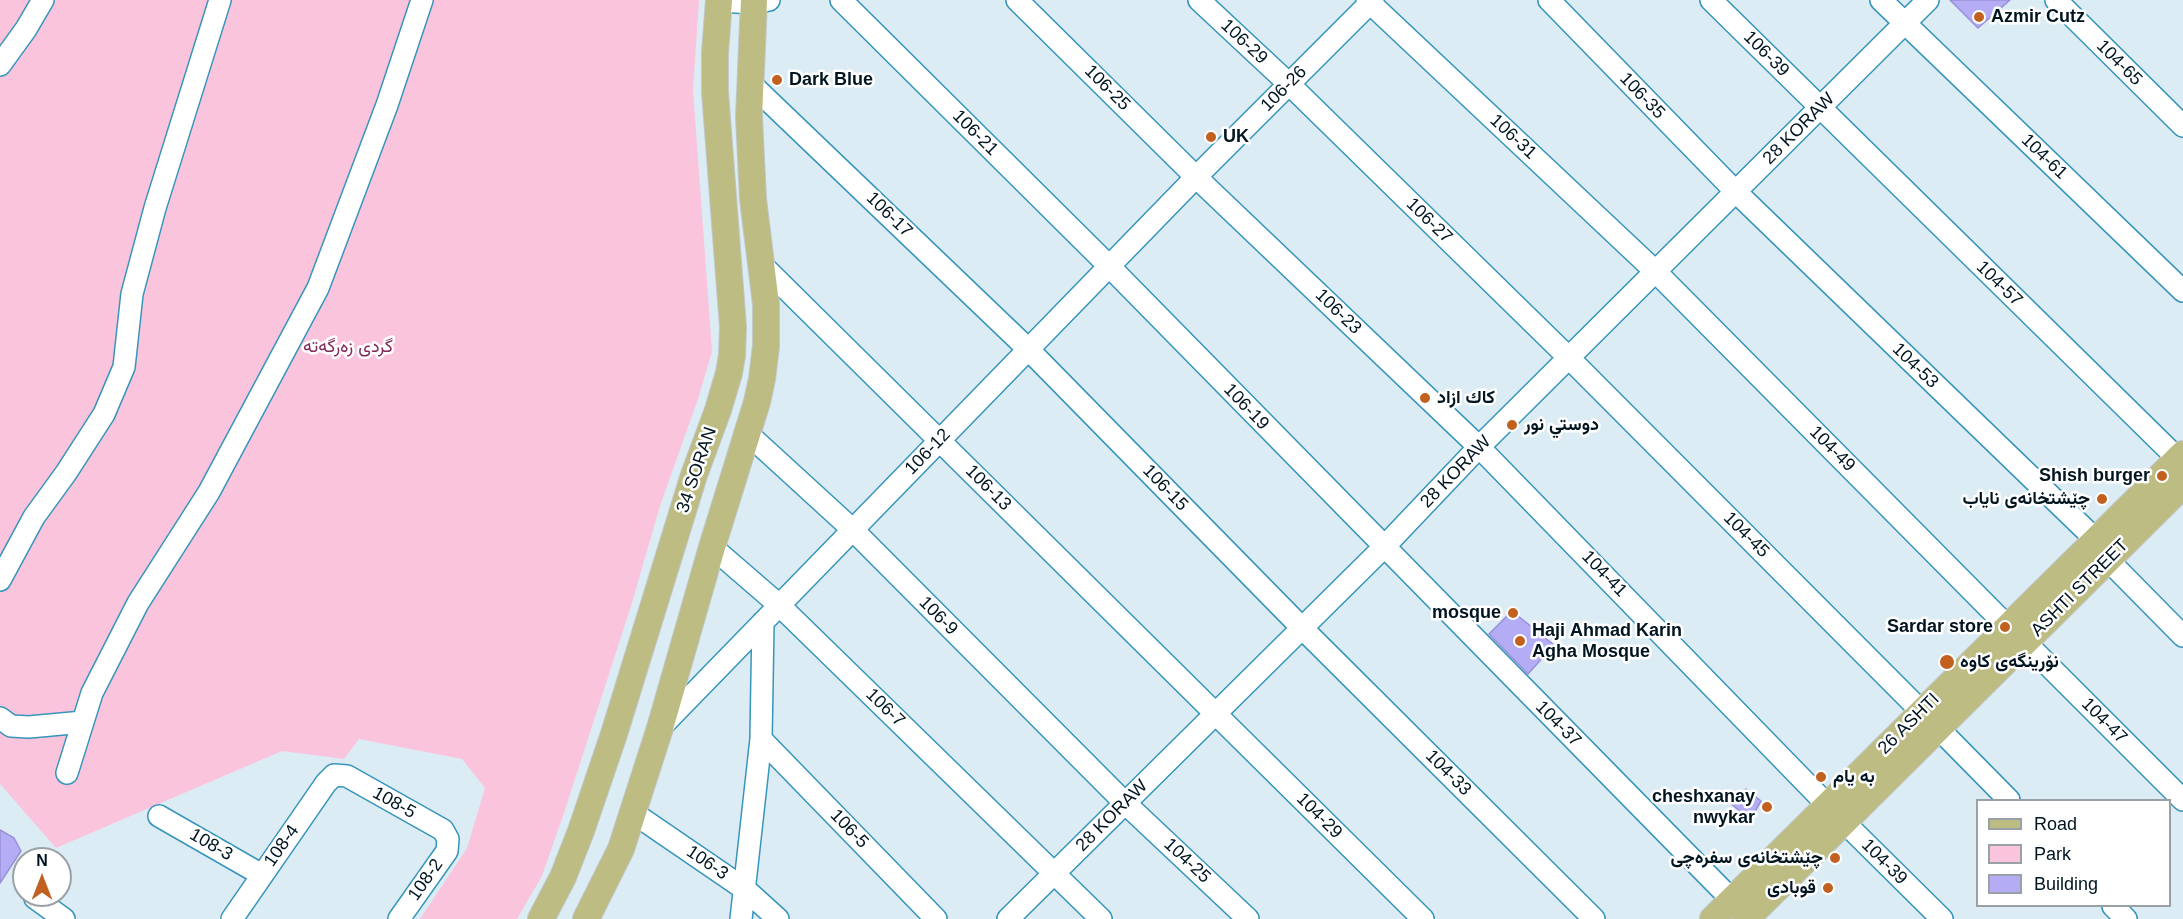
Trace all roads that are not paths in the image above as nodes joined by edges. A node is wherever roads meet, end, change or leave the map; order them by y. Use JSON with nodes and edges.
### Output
{"nodes":[{"id":1,"x":44,"y":0,"type":"edge"},
{"id":2,"x":220,"y":0,"type":"edge"},
{"id":3,"x":422,"y":0,"type":"edge"},
{"id":4,"x":719,"y":0,"type":"edge"},
{"id":5,"x":841,"y":0,"type":"edge"},
{"id":6,"x":1017,"y":0,"type":"edge"},
{"id":7,"x":1199,"y":0,"type":"edge"},
{"id":8,"x":1549,"y":0,"type":"edge"},
{"id":9,"x":1712,"y":0,"type":"edge"},
{"id":10,"x":1881,"y":0,"type":"edge"},
{"id":11,"x":1928,"y":0,"type":"edge"},
{"id":12,"x":2056,"y":0,"type":"edge"},
{"id":13,"x":759,"y":1,"type":"edge"},
{"id":14,"x":1370,"y":1,"type":"edge"},
{"id":15,"x":1905,"y":24,"type":"junction"},
{"id":16,"x":0,"y":65,"type":"edge"},
{"id":17,"x":749,"y":82,"type":"junction"},
{"id":18,"x":1289,"y":84,"type":"junction"},
{"id":19,"x":1820,"y":108,"type":"junction"},
{"id":20,"x":2183,"y":126,"type":"edge"},
{"id":21,"x":1196,"y":177,"type":"junction"},
{"id":22,"x":1736,"y":192,"type":"junction"},
{"id":23,"x":761,"y":264,"type":"junction"},
{"id":24,"x":1109,"y":266,"type":"junction"},
{"id":25,"x":1656,"y":272,"type":"junction"},
{"id":26,"x":2183,"y":291,"type":"edge"},
{"id":27,"x":1028,"y":349,"type":"junction"},
{"id":28,"x":1569,"y":358,"type":"junction"},
{"id":29,"x":747,"y":433,"type":"junction"},
{"id":30,"x":940,"y":440,"type":"junction"},
{"id":31,"x":1479,"y":447,"type":"junction"},
{"id":32,"x":2180,"y":457,"type":"edge"},
{"id":33,"x":2183,"y":485,"type":"edge"},
{"id":34,"x":853,"y":530,"type":"junction"},
{"id":35,"x":712,"y":547,"type":"junction"},
{"id":36,"x":1384,"y":547,"type":"junction"},
{"id":37,"x":2101,"y":550,"type":"junction"},
{"id":38,"x":0,"y":580,"type":"edge"},
{"id":39,"x":779,"y":605,"type":"junction"},
{"id":40,"x":763,"y":622,"type":"junction"},
{"id":41,"x":1301,"y":627,"type":"junction"},
{"id":42,"x":2016,"y":635,"type":"junction"},
{"id":43,"x":2183,"y":636,"type":"edge"},
{"id":44,"x":1216,"y":712,"type":"junction"},
{"id":45,"x":0,"y":718,"type":"edge"},
{"id":46,"x":1930,"y":720,"type":"junction"},
{"id":47,"x":83,"y":722,"type":"junction"},
{"id":48,"x":660,"y":728,"type":"junction"},
{"id":49,"x":761,"y":739,"type":"junction"},
{"id":50,"x":68,"y":773,"type":"dead end"},
{"id":51,"x":334,"y":776,"type":"joint"},
{"id":52,"x":2007,"y":799,"type":"edge"},
{"id":53,"x":2183,"y":800,"type":"edge"},
{"id":54,"x":1125,"y":803,"type":"junction"},
{"id":55,"x":632,"y":812,"type":"junction"},
{"id":56,"x":1836,"y":813,"type":"junction"},
{"id":57,"x":159,"y":816,"type":"dead end"},
{"id":58,"x":448,"y":839,"type":"joint"},
{"id":59,"x":1055,"y":873,"type":"junction"},
{"id":60,"x":262,"y":874,"type":"junction"},
{"id":61,"x":746,"y":890,"type":"junction"},
{"id":62,"x":47,"y":907,"type":"edge"},
{"id":63,"x":2113,"y":907,"type":"edge"},
{"id":64,"x":1747,"y":913,"type":"edge"},
{"id":65,"x":64,"y":919,"type":"edge"},
{"id":66,"x":232,"y":919,"type":"edge"},
{"id":67,"x":399,"y":919,"type":"edge"},
{"id":68,"x":541,"y":919,"type":"edge"},
{"id":69,"x":586,"y":919,"type":"edge"},
{"id":70,"x":741,"y":919,"type":"edge"},
{"id":71,"x":778,"y":919,"type":"edge"},
{"id":72,"x":936,"y":919,"type":"edge"},
{"id":73,"x":1008,"y":919,"type":"edge"},
{"id":74,"x":1101,"y":919,"type":"edge"},
{"id":75,"x":1248,"y":919,"type":"edge"},
{"id":76,"x":1423,"y":919,"type":"edge"},
{"id":77,"x":1594,"y":919,"type":"edge"},
{"id":78,"x":1713,"y":919,"type":"edge"},
{"id":79,"x":1942,"y":919,"type":"edge"},
{"id":80,"x":2126,"y":919,"type":"edge"}],
"edges":[{"from":1,"to":16,"type":"street"},
{"from":2,"to":38,"type":"street"},
{"from":3,"to":47,"type":"street"},
{"from":4,"to":13,"type":"street"},
{"from":4,"to":68,"type":"main road","name":"34 SORAN"},
{"from":5,"to":24,"type":"street","name":"106-21"},
{"from":6,"to":21,"type":"street","name":"106-25"},
{"from":7,"to":18,"type":"street","name":"106-29"},
{"from":8,"to":22,"type":"street","name":"106-35"},
{"from":9,"to":19,"type":"street","name":"106-39"},
{"from":10,"to":15,"type":"street","name":"104-61"},
{"from":11,"to":15,"type":"street","name":"28 KORAW"},
{"from":12,"to":20,"type":"street","name":"104-65"},
{"from":13,"to":17,"type":"main road","name":"34 SORAN"},
{"from":14,"to":18,"type":"street","name":"106-26"},
{"from":14,"to":25,"type":"street","name":"106-31"},
{"from":15,"to":19,"type":"street","name":"28 KORAW"},
{"from":15,"to":26,"type":"street","name":"104-61"},
{"from":17,"to":23,"type":"main road","name":"34 SORAN"},
{"from":17,"to":27,"type":"street","name":"106-17"},
{"from":18,"to":21,"type":"street","name":"106-26"},
{"from":18,"to":28,"type":"street","name":"106-27"},
{"from":19,"to":22,"type":"street","name":"28 KORAW"},
{"from":19,"to":32,"type":"street","name":"104-57"},
{"from":21,"to":24,"type":"street","name":"106-12"},
{"from":21,"to":31,"type":"street","name":"106-23"},
{"from":22,"to":25,"type":"street","name":"28 KORAW"},
{"from":22,"to":37,"type":"street","name":"104-53"},
{"from":23,"to":29,"type":"main road","name":"34 SORAN"},
{"from":23,"to":30,"type":"street","name":"106-13"},
{"from":24,"to":27,"type":"street","name":"106-12"},
{"from":24,"to":36,"type":"street","name":"106-19"},
{"from":25,"to":28,"type":"street","name":"28 KORAW"},
{"from":25,"to":42,"type":"street","name":"104-49"},
{"from":27,"to":30,"type":"street","name":"106-12"},
{"from":27,"to":41,"type":"street","name":"106-15"},
{"from":28,"to":31,"type":"street","name":"28 KORAW"},
{"from":28,"to":46,"type":"street","name":"104-45"},
{"from":29,"to":34,"type":"street","name":"106-9"},
{"from":29,"to":35,"type":"main road","name":"34 SORAN"},
{"from":30,"to":34,"type":"street","name":"106-12"},
{"from":30,"to":44,"type":"street","name":"106-13"},
{"from":31,"to":36,"type":"street","name":"28 KORAW"},
{"from":31,"to":56,"type":"street","name":"104-41"},
{"from":32,"to":37,"type":"main road"},
{"from":33,"to":37,"type":"main road","name":"ASHTI STREET"},
{"from":34,"to":39,"type":"street","name":"106-12"},
{"from":34,"to":54,"type":"street","name":"106-9"},
{"from":35,"to":39,"type":"street","name":"106-7"},
{"from":35,"to":48,"type":"main road","name":"34 SORAN"},
{"from":36,"to":41,"type":"street","name":"28 KORAW"},
{"from":36,"to":64,"type":"street","name":"104-37"},
{"from":37,"to":42,"type":"main road","name":"ASHTI STREET"},
{"from":37,"to":43,"type":"street","name":"104-53"},
{"from":39,"to":40,"type":"street","name":"106-12"},
{"from":39,"to":59,"type":"street","name":"106-7"},
{"from":40,"to":48,"type":"street","name":"106-12"},
{"from":40,"to":49,"type":"street"},
{"from":41,"to":44,"type":"street","name":"28 KORAW"},
{"from":41,"to":77,"type":"street","name":"104-33"},
{"from":42,"to":46,"type":"main road","name":"ASHTI STREET"},
{"from":42,"to":53,"type":"street","name":"104-47"},
{"from":44,"to":54,"type":"street","name":"28 KORAW"},
{"from":44,"to":76,"type":"street","name":"104-29"},
{"from":45,"to":47,"type":"street"},
{"from":46,"to":52,"type":"street","name":"104-45"},
{"from":46,"to":56,"type":"main road","name":"ASHTI STREET"},
{"from":47,"to":50,"type":"street"},
{"from":48,"to":55,"type":"main road","name":"34 SORAN"},
{"from":49,"to":61,"type":"street"},
{"from":49,"to":72,"type":"street","name":"106-5"},
{"from":51,"to":58,"type":"street","name":"108-5"},
{"from":51,"to":60,"type":"street","name":"108-4"},
{"from":54,"to":59,"type":"street","name":"28 KORAW"},
{"from":54,"to":75,"type":"street","name":"104-25"},
{"from":55,"to":61,"type":"street","name":"106-3"},
{"from":55,"to":69,"type":"main road","name":"34 SORAN"},
{"from":56,"to":64,"type":"main road","name":"ASHTI STREET"},
{"from":56,"to":79,"type":"street","name":"104-39"},
{"from":57,"to":60,"type":"street","name":"108-3"},
{"from":58,"to":67,"type":"street","name":"108-2"},
{"from":59,"to":73,"type":"street","name":"28 KORAW"},
{"from":59,"to":74,"type":"street","name":"106-7"},
{"from":60,"to":66,"type":"street","name":"108-4"},
{"from":61,"to":70,"type":"street"},
{"from":61,"to":71,"type":"street","name":"106-3"},
{"from":62,"to":65,"type":"street"},
{"from":63,"to":80,"type":"street"},
{"from":64,"to":78,"type":"main road"}]}
